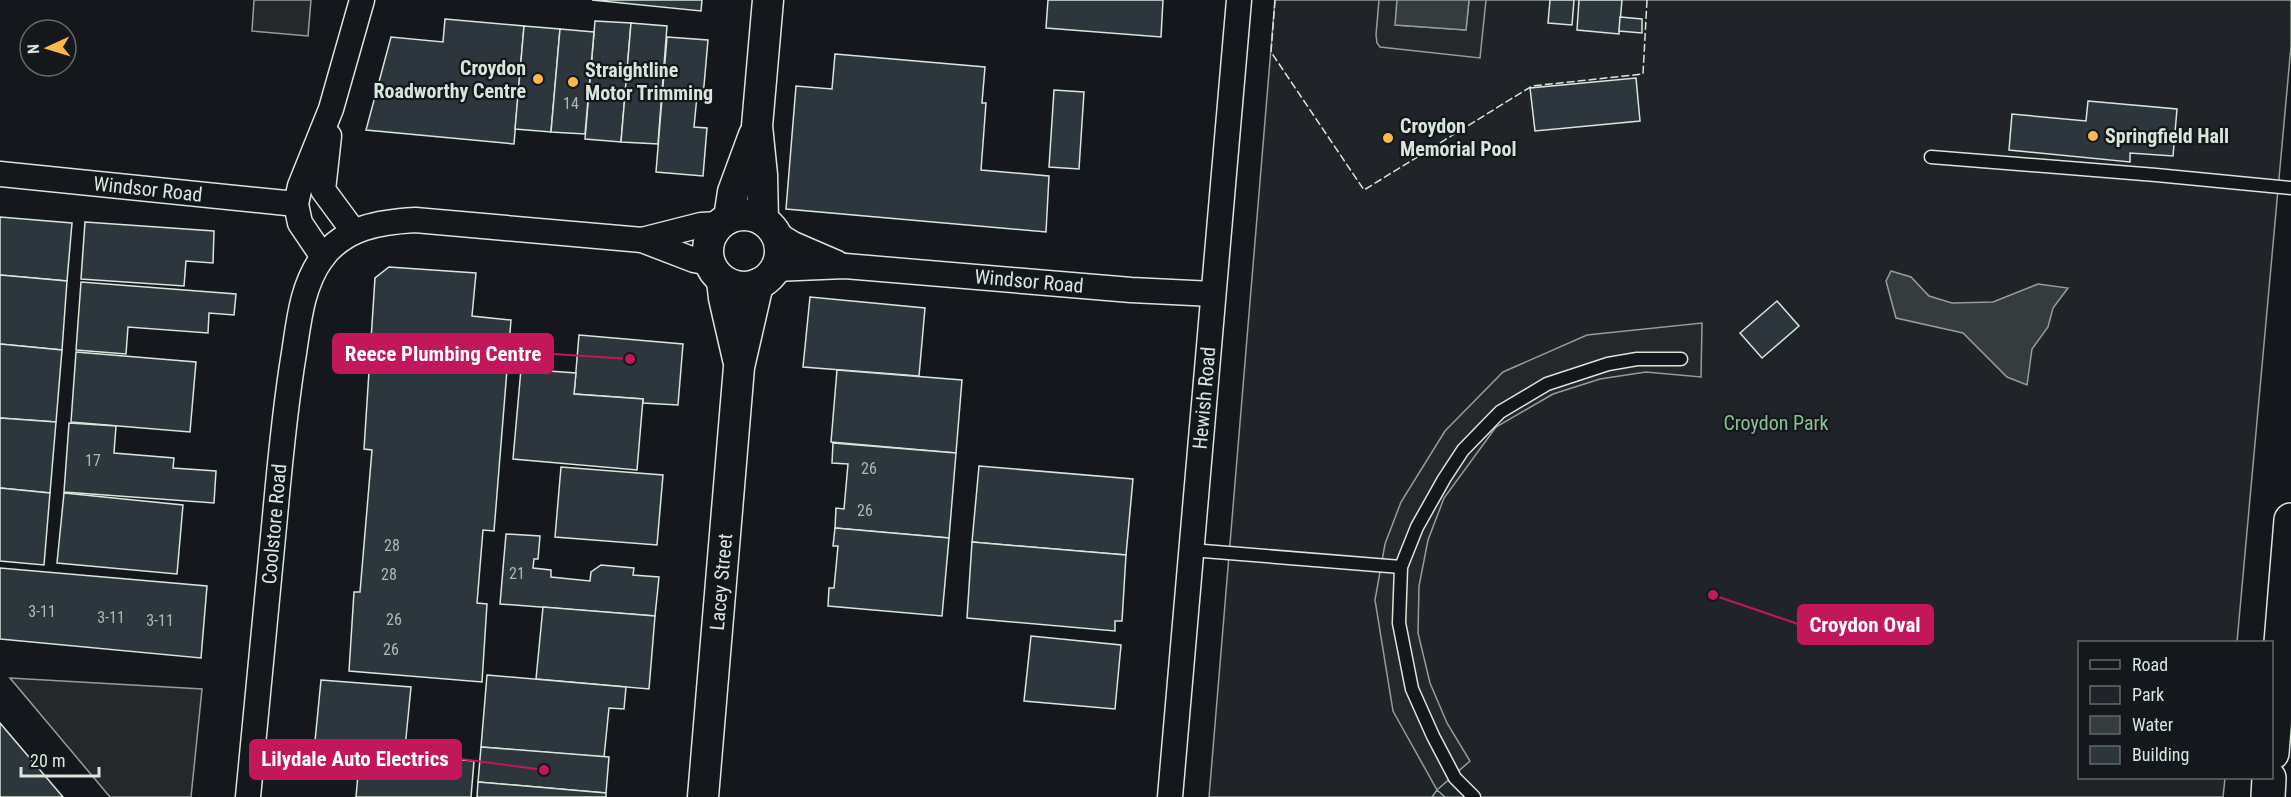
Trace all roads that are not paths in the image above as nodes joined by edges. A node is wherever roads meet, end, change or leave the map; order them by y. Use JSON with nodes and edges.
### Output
{"nodes":[{"id":1,"x":362,"y":0,"type":"edge"},
{"id":2,"x":768,"y":0,"type":"edge"},
{"id":3,"x":1239,"y":0,"type":"edge"},
{"id":4,"x":332,"y":109,"type":"junction"},
{"id":5,"x":757,"y":126,"type":"junction"},
{"id":6,"x":1930,"y":157,"type":"dead end"},
{"id":7,"x":0,"y":174,"type":"edge"},
{"id":8,"x":2291,"y":188,"type":"edge"},
{"id":9,"x":296,"y":204,"type":"junction"},
{"id":10,"x":724,"y":221,"type":"junction"},
{"id":11,"x":769,"y":227,"type":"junction"},
{"id":12,"x":354,"y":232,"type":"junction"},
{"id":13,"x":642,"y":240,"type":"junction"},
{"id":14,"x":323,"y":257,"type":"junction"},
{"id":15,"x":845,"y":266,"type":"junction"},
{"id":16,"x":716,"y":272,"type":"junction"},
{"id":17,"x":766,"y":277,"type":"junction"},
{"id":18,"x":1213,"y":294,"type":"junction"},
{"id":19,"x":1681,"y":359,"type":"dead end"},
{"id":20,"x":740,"y":367,"type":"junction"},
{"id":21,"x":2291,"y":520,"type":"edge"},
{"id":22,"x":1191,"y":550,"type":"junction"},
{"id":23,"x":1401,"y":567,"type":"junction"},
{"id":24,"x":2273,"y":730,"type":"edge"},
{"id":25,"x":2269,"y":779,"type":"edge"},
{"id":26,"x":248,"y":797,"type":"edge"},
{"id":27,"x":703,"y":797,"type":"edge"},
{"id":28,"x":1170,"y":797,"type":"edge"},
{"id":29,"x":1474,"y":797,"type":"edge"},
{"id":30,"x":2268,"y":797,"type":"edge"}],
"edges":[{"from":1,"to":4,"type":"street"},
{"from":2,"to":5,"type":"street"},
{"from":3,"to":18,"type":"street","name":"Hewish Road"},
{"from":4,"to":9,"type":"street"},
{"from":4,"to":12,"type":"street"},
{"from":5,"to":10,"type":"street"},
{"from":5,"to":11,"type":"street"},
{"from":6,"to":8,"type":"lane"},
{"from":7,"to":9,"type":"street","name":"Windsor Road"},
{"from":9,"to":14,"type":"street"},
{"from":10,"to":11,"type":"street"},
{"from":10,"to":13,"type":"street"},
{"from":10,"to":16,"type":"street"},
{"from":11,"to":15,"type":"street","name":"Windsor Road"},
{"from":11,"to":17,"type":"street"},
{"from":12,"to":13,"type":"street"},
{"from":12,"to":14,"type":"street"},
{"from":13,"to":16,"type":"street"},
{"from":14,"to":26,"type":"street","name":"Coolstore Road"},
{"from":15,"to":17,"type":"street","name":"Windsor Road"},
{"from":15,"to":18,"type":"street","name":"Windsor Road"},
{"from":16,"to":17,"type":"street"},
{"from":16,"to":20,"type":"street","name":"Lacey Street"},
{"from":17,"to":20,"type":"street","name":"Lacey Street"},
{"from":18,"to":22,"type":"street","name":"Hewish Road"},
{"from":19,"to":23,"type":"lane"},
{"from":20,"to":27,"type":"street","name":"Lacey Street"},
{"from":21,"to":24,"type":"main road"},
{"from":22,"to":23,"type":"lane"},
{"from":22,"to":28,"type":"street","name":"Hewish Road"},
{"from":23,"to":29,"type":"lane"},
{"from":25,"to":30,"type":"main road"}]}
